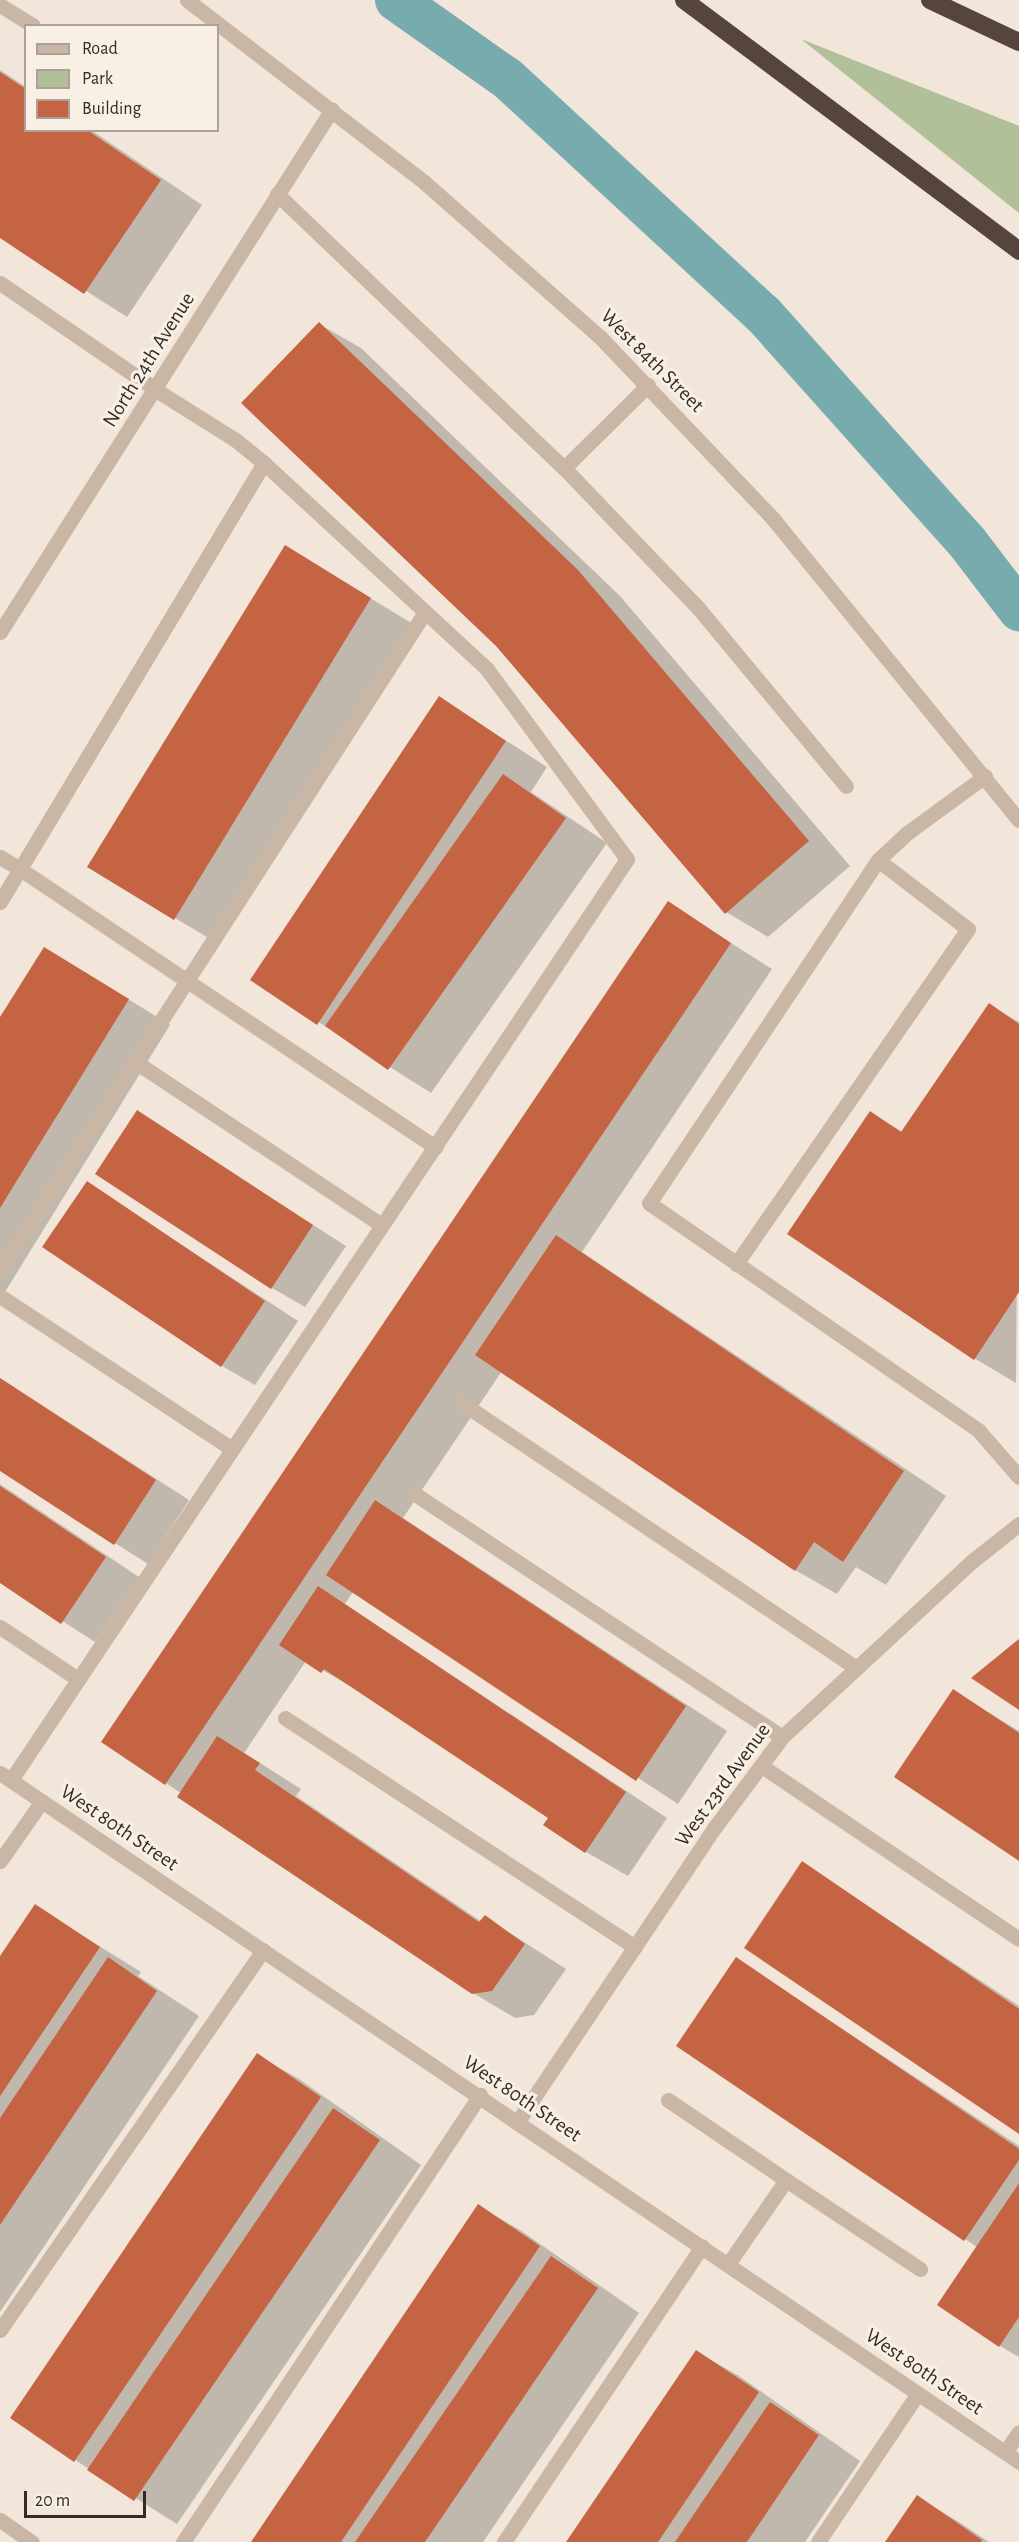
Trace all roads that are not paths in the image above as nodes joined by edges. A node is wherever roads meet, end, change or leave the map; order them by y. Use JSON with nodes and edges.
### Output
{"nodes":[{"id":1,"x":187,"y":0,"type":"edge"},
{"id":2,"x":684,"y":0,"type":"edge"},
{"id":3,"x":930,"y":0,"type":"edge"},
{"id":4,"x":0,"y":5,"type":"edge"},
{"id":5,"x":30,"y":24,"type":"edge"},
{"id":6,"x":219,"y":24,"type":"edge"},
{"id":7,"x":219,"y":24,"type":"edge"},
{"id":8,"x":1019,"y":42,"type":"edge"},
{"id":9,"x":332,"y":109,"type":"junction"},
{"id":10,"x":277,"y":194,"type":"junction"},
{"id":11,"x":1019,"y":252,"type":"edge"},
{"id":12,"x":0,"y":283,"type":"edge"},
{"id":13,"x":648,"y":385,"type":"junction"},
{"id":14,"x":156,"y":390,"type":"junction"},
{"id":15,"x":264,"y":463,"type":"junction"},
{"id":16,"x":564,"y":468,"type":"junction"},
{"id":17,"x":425,"y":612,"type":"junction"},
{"id":18,"x":0,"y":632,"type":"edge"},
{"id":19,"x":985,"y":776,"type":"junction"},
{"id":20,"x":846,"y":786,"type":"dead end"},
{"id":21,"x":1019,"y":820,"type":"edge"},
{"id":22,"x":0,"y":857,"type":"edge"},
{"id":23,"x":878,"y":860,"type":"junction"},
{"id":24,"x":20,"y":869,"type":"junction"},
{"id":25,"x":0,"y":902,"type":"edge"},
{"id":26,"x":186,"y":981,"type":"junction"},
{"id":27,"x":135,"y":1061,"type":"junction"},
{"id":28,"x":435,"y":1147,"type":"junction"},
{"id":29,"x":382,"y":1225,"type":"junction"},
{"id":30,"x":736,"y":1264,"type":"junction"},
{"id":31,"x":0,"y":1270,"type":"edge"},
{"id":32,"x":0,"y":1296,"type":"edge"},
{"id":33,"x":462,"y":1403,"type":"dead end"},
{"id":34,"x":232,"y":1449,"type":"junction"},
{"id":35,"x":1019,"y":1477,"type":"edge"},
{"id":36,"x":415,"y":1494,"type":"dead end"},
{"id":37,"x":1019,"y":1524,"type":"edge"},
{"id":38,"x":0,"y":1628,"type":"edge"},
{"id":39,"x":856,"y":1668,"type":"junction"},
{"id":40,"x":78,"y":1679,"type":"junction"},
{"id":41,"x":285,"y":1718,"type":"dead end"},
{"id":42,"x":782,"y":1737,"type":"junction"},
{"id":43,"x":763,"y":1767,"type":"junction"},
{"id":44,"x":5,"y":1776,"type":"edge"},
{"id":45,"x":42,"y":1801,"type":"junction"},
{"id":46,"x":0,"y":1861,"type":"edge"},
{"id":47,"x":1019,"y":1939,"type":"edge"},
{"id":48,"x":635,"y":1947,"type":"junction"},
{"id":49,"x":263,"y":1950,"type":"junction"},
{"id":50,"x":480,"y":2096,"type":"junction"},
{"id":51,"x":668,"y":2100,"type":"dead end"},
{"id":52,"x":518,"y":2121,"type":"junction"},
{"id":53,"x":786,"y":2180,"type":"junction"},
{"id":54,"x":702,"y":2246,"type":"junction"},
{"id":55,"x":728,"y":2264,"type":"junction"},
{"id":56,"x":920,"y":2269,"type":"dead end"},
{"id":57,"x":0,"y":2330,"type":"edge"},
{"id":58,"x":918,"y":2393,"type":"junction"},
{"id":59,"x":1019,"y":2432,"type":"edge"},
{"id":60,"x":1005,"y":2452,"type":"junction"},
{"id":61,"x":1019,"y":2462,"type":"edge"},
{"id":62,"x":0,"y":2520,"type":"edge"},
{"id":63,"x":33,"y":2542,"type":"edge"},
{"id":64,"x":183,"y":2542,"type":"edge"},
{"id":65,"x":504,"y":2542,"type":"edge"},
{"id":66,"x":818,"y":2542,"type":"edge"}],
"edges":[{"from":1,"to":6,"type":"street","name":"West 84th Street"},
{"from":2,"to":11,"type":"highway"},
{"from":3,"to":8,"type":"highway"},
{"from":4,"to":5,"type":"street"},
{"from":7,"to":9,"type":"street","name":"West 84th Street"},
{"from":9,"to":10,"type":"street","name":"North 24th Avenue"},
{"from":9,"to":13,"type":"street","name":"West 84th Street"},
{"from":10,"to":14,"type":"street","name":"North 24th Avenue"},
{"from":10,"to":16,"type":"street"},
{"from":12,"to":14,"type":"street"},
{"from":13,"to":16,"type":"street"},
{"from":13,"to":19,"type":"street","name":"West 84th Street"},
{"from":14,"to":15,"type":"street"},
{"from":14,"to":18,"type":"street","name":"North 24th Avenue"},
{"from":15,"to":17,"type":"street"},
{"from":15,"to":24,"type":"street"},
{"from":16,"to":20,"type":"street"},
{"from":17,"to":26,"type":"street"},
{"from":17,"to":28,"type":"street"},
{"from":19,"to":21,"type":"street","name":"West 84th Street"},
{"from":19,"to":23,"type":"street"},
{"from":22,"to":24,"type":"street"},
{"from":23,"to":30,"type":"street"},
{"from":23,"to":30,"type":"street"},
{"from":24,"to":25,"type":"street"},
{"from":24,"to":26,"type":"street"},
{"from":26,"to":27,"type":"street"},
{"from":26,"to":28,"type":"street"},
{"from":27,"to":29,"type":"street"},
{"from":27,"to":31,"type":"street"},
{"from":28,"to":29,"type":"street"},
{"from":29,"to":34,"type":"street"},
{"from":30,"to":35,"type":"street"},
{"from":32,"to":34,"type":"street"},
{"from":33,"to":39,"type":"street"},
{"from":34,"to":40,"type":"street"},
{"from":36,"to":42,"type":"street"},
{"from":37,"to":39,"type":"street","name":"West 23rd Avenue"},
{"from":38,"to":40,"type":"street"},
{"from":39,"to":42,"type":"street","name":"West 23rd Avenue"},
{"from":40,"to":44,"type":"street"},
{"from":41,"to":48,"type":"street"},
{"from":42,"to":43,"type":"street","name":"West 23rd Avenue"},
{"from":43,"to":47,"type":"street"},
{"from":43,"to":48,"type":"street","name":"West 23rd Avenue"},
{"from":44,"to":45,"type":"street","name":"West 80th Street"},
{"from":45,"to":46,"type":"street"},
{"from":45,"to":49,"type":"street","name":"West 80th Street"},
{"from":48,"to":52,"type":"street","name":"West 23rd Avenue"},
{"from":49,"to":50,"type":"street","name":"West 80th Street"},
{"from":49,"to":57,"type":"street"},
{"from":50,"to":52,"type":"street","name":"West 80th Street"},
{"from":50,"to":64,"type":"street"},
{"from":51,"to":53,"type":"street"},
{"from":52,"to":54,"type":"street","name":"West 80th Street"},
{"from":53,"to":55,"type":"street"},
{"from":53,"to":56,"type":"street"},
{"from":54,"to":55,"type":"street","name":"West 80th Street"},
{"from":54,"to":65,"type":"street"},
{"from":55,"to":58,"type":"street","name":"West 80th Street"},
{"from":58,"to":60,"type":"street","name":"West 80th Street"},
{"from":58,"to":66,"type":"street"},
{"from":59,"to":60,"type":"street"},
{"from":60,"to":61,"type":"street","name":"West 80th Street"},
{"from":62,"to":63,"type":"street"}]}
